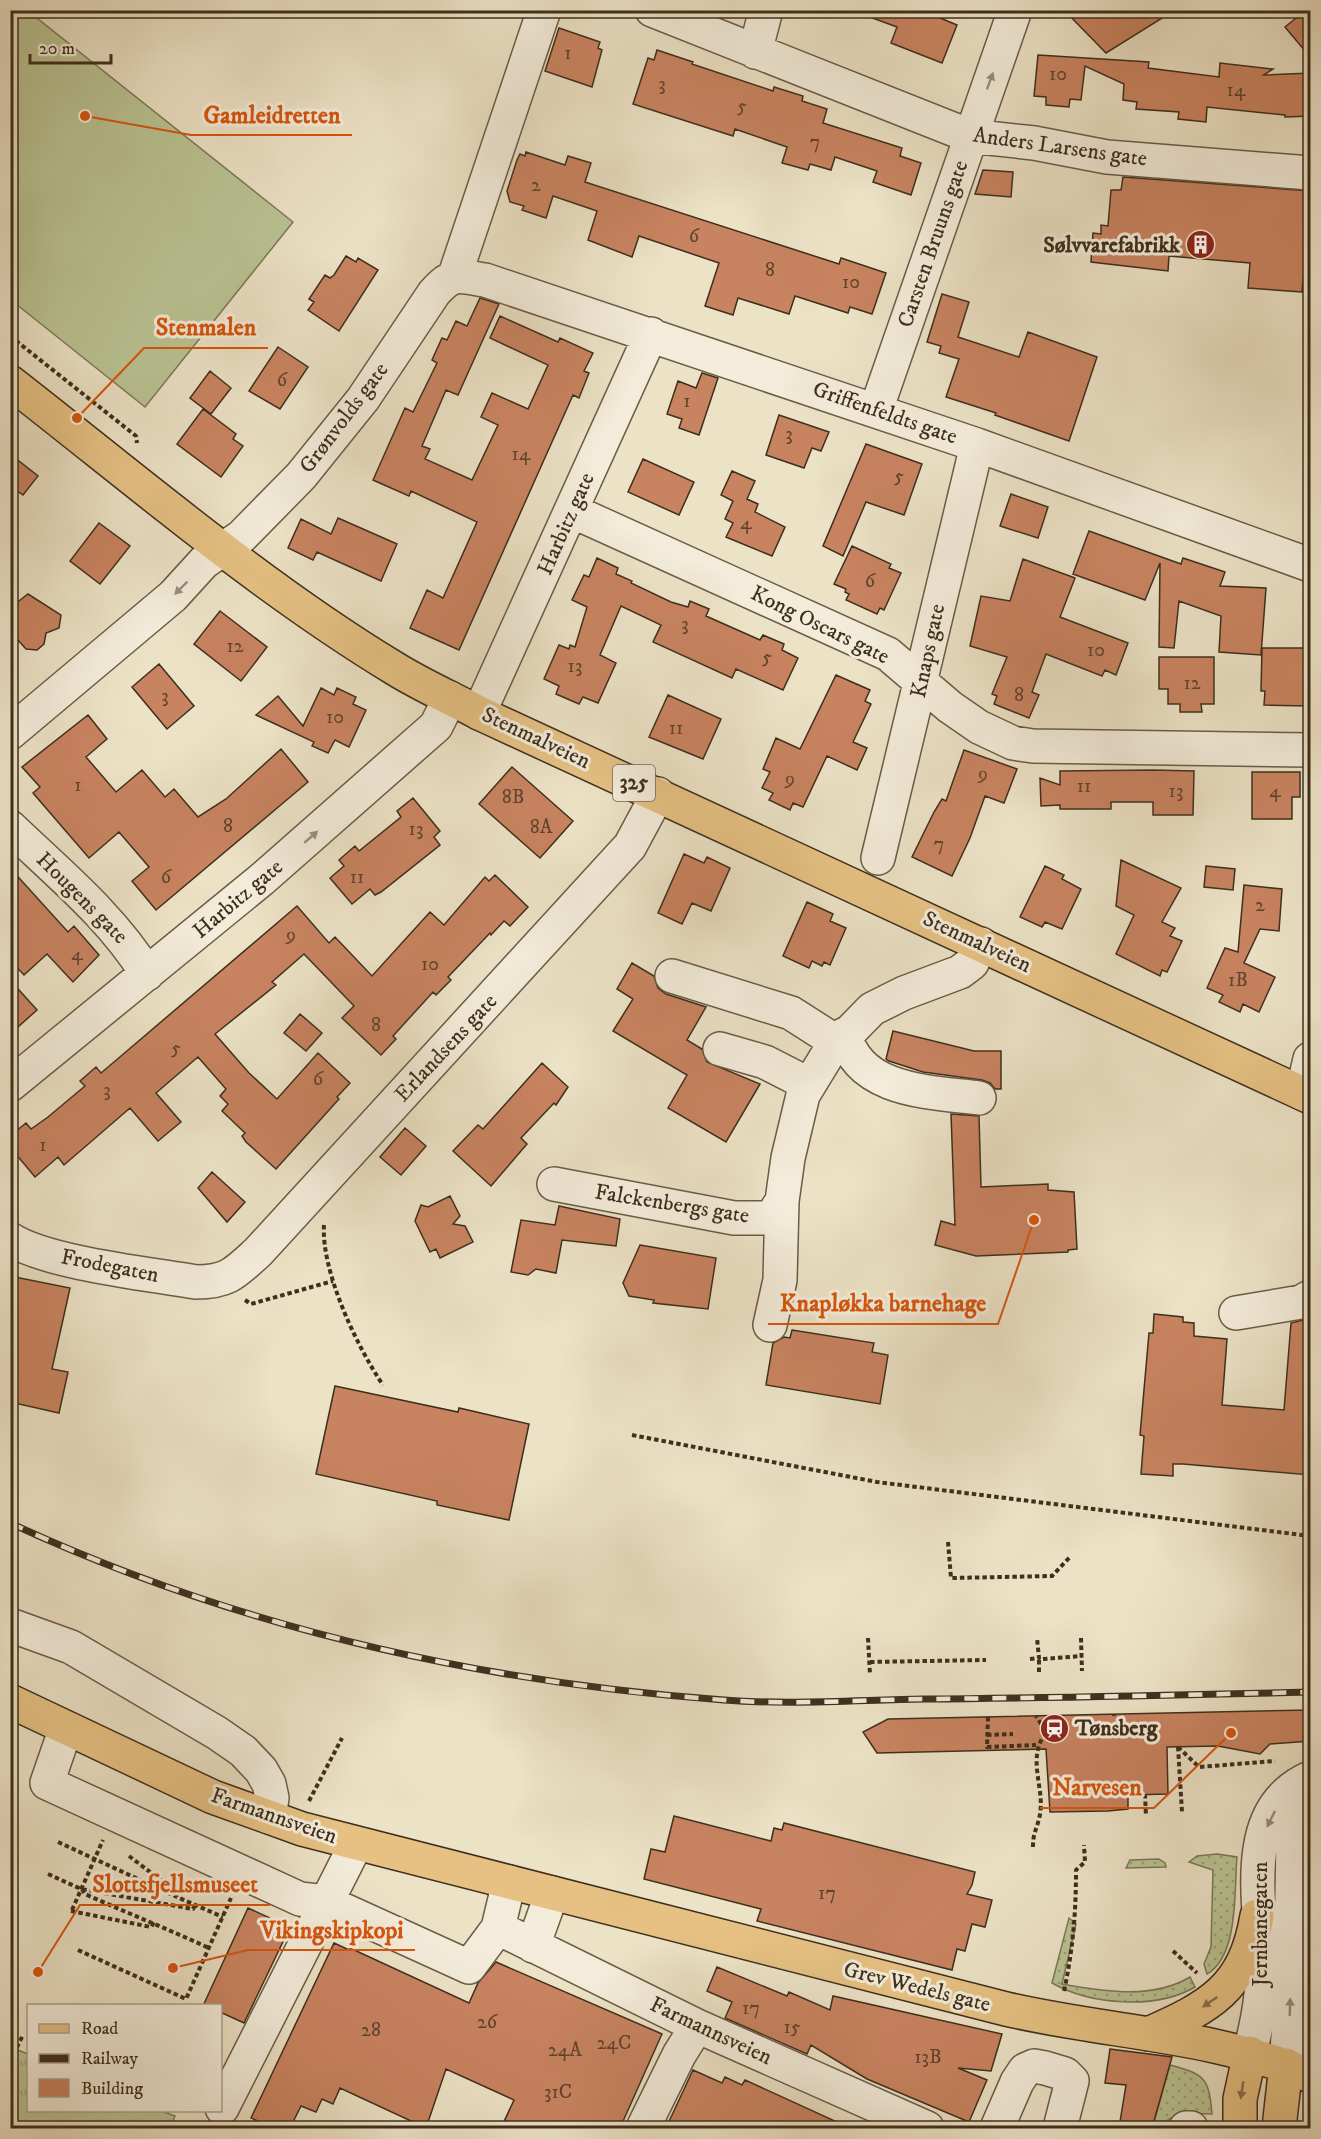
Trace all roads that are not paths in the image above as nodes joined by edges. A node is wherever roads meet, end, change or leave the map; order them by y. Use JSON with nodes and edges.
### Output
{"nodes":[{"id":1,"x":544,"y":10,"type":"edge"},
{"id":2,"x":652,"y":10,"type":"edge"},
{"id":3,"x":766,"y":10,"type":"edge"},
{"id":4,"x":1014,"y":10,"type":"edge"},
{"id":5,"x":756,"y":52,"type":"junction"},
{"id":6,"x":970,"y":136,"type":"junction"},
{"id":7,"x":1311,"y":173,"type":"edge"},
{"id":8,"x":455,"y":275,"type":"junction"},
{"id":9,"x":651,"y":334,"type":"junction"},
{"id":10,"x":10,"y":382,"type":"edge"},
{"id":11,"x":876,"y":410,"type":"junction"},
{"id":12,"x":977,"y":444,"type":"junction"},
{"id":13,"x":572,"y":511,"type":"junction"},
{"id":14,"x":224,"y":549,"type":"junction"},
{"id":15,"x":1311,"y":565,"type":"edge"},
{"id":16,"x":922,"y":681,"type":"junction"},
{"id":17,"x":450,"y":698,"type":"junction"},
{"id":18,"x":479,"y":713,"type":"junction"},
{"id":19,"x":10,"y":733,"type":"edge"},
{"id":20,"x":1311,"y":750,"type":"edge"},
{"id":21,"x":658,"y":794,"type":"junction"},
{"id":22,"x":10,"y":827,"type":"edge"},
{"id":23,"x":878,"y":858,"type":"dead end"},
{"id":24,"x":981,"y":944,"type":"junction"},
{"id":25,"x":147,"y":974,"type":"junction"},
{"id":26,"x":672,"y":976,"type":"dead end"},
{"id":27,"x":842,"y":1039,"type":"junction"},
{"id":28,"x":720,"y":1049,"type":"dead end"},
{"id":29,"x":1311,"y":1059,"type":"edge"},
{"id":30,"x":808,"y":1084,"type":"junction"},
{"id":31,"x":10,"y":1085,"type":"edge"},
{"id":32,"x":1306,"y":1095,"type":"edge"},
{"id":33,"x":979,"y":1098,"type":"dead end"},
{"id":34,"x":554,"y":1184,"type":"dead end"},
{"id":35,"x":782,"y":1201,"type":"junction"},
{"id":36,"x":10,"y":1239,"type":"edge"},
{"id":37,"x":213,"y":1282,"type":"joint"},
{"id":38,"x":1311,"y":1297,"type":"edge"},
{"id":39,"x":1236,"y":1313,"type":"dead end"},
{"id":40,"x":770,"y":1325,"type":"dead end"},
{"id":41,"x":10,"y":1625,"type":"edge"},
{"id":42,"x":10,"y":1701,"type":"edge"},
{"id":43,"x":66,"y":1728,"type":"junction"},
{"id":44,"x":1311,"y":1778,"type":"edge"},
{"id":45,"x":1311,"y":1815,"type":"edge"},
{"id":46,"x":269,"y":1817,"type":"junction"},
{"id":47,"x":356,"y":1844,"type":"junction"},
{"id":48,"x":509,"y":1882,"type":"junction"},
{"id":49,"x":552,"y":1893,"type":"junction"},
{"id":50,"x":326,"y":1902,"type":"junction"},
{"id":51,"x":1257,"y":1916,"type":"junction"},
{"id":52,"x":498,"y":1928,"type":"junction"},
{"id":53,"x":533,"y":1946,"type":"junction"},
{"id":54,"x":697,"y":2026,"type":"junction"},
{"id":55,"x":1148,"y":2034,"type":"junction"},
{"id":56,"x":1250,"y":2053,"type":"junction"},
{"id":57,"x":1302,"y":2068,"type":"edge"},
{"id":58,"x":222,"y":2108,"type":"dead end"},
{"id":59,"x":643,"y":2128,"type":"edge"},
{"id":60,"x":927,"y":2128,"type":"edge"},
{"id":61,"x":997,"y":2128,"type":"edge"},
{"id":62,"x":1060,"y":2128,"type":"edge"},
{"id":63,"x":1186,"y":2128,"type":"edge"},
{"id":64,"x":1191,"y":2128,"type":"edge"},
{"id":65,"x":1240,"y":2128,"type":"edge"},
{"id":66,"x":1279,"y":2128,"type":"edge"}],
"edges":[{"from":1,"to":8,"type":"street"},
{"from":2,"to":5,"type":"street","name":"Anders Larsens gate"},
{"from":3,"to":5,"type":"street"},
{"from":6,"to":4,"type":"street","name":"Carsten Bruuns gate","one_way":true},
{"from":5,"to":6,"type":"street","name":"Anders Larsens gate"},
{"from":6,"to":7,"type":"street","name":"Anders Larsens gate"},
{"from":6,"to":11,"type":"street","name":"Carsten Bruuns gate"},
{"from":8,"to":9,"type":"street","name":"Griffenfeldts gate"},
{"from":8,"to":14,"type":"street","name":"Grønvolds gate"},
{"from":9,"to":11,"type":"street","name":"Griffenfeldts gate"},
{"from":9,"to":13,"type":"street","name":"Harbitz gate"},
{"from":10,"to":14,"type":"main road","name":"Stenmalveien","number":"325"},
{"from":11,"to":12,"type":"street","name":"Griffenfeldts gate"},
{"from":12,"to":15,"type":"street","name":"Griffenfeldts gate"},
{"from":12,"to":16,"type":"street","name":"Knaps gate"},
{"from":13,"to":16,"type":"street","name":"Kong Oscars gate"},
{"from":13,"to":18,"type":"street","name":"Harbitz gate"},
{"from":14,"to":17,"type":"main road","name":"Stenmalveien","number":"325"},
{"from":14,"to":19,"type":"street","name":"Grønvolds gate","one_way":true},
{"from":16,"to":20,"type":"street","name":"Kong Oscars gate"},
{"from":16,"to":23,"type":"street","name":"Knaps gate"},
{"from":17,"to":18,"type":"main road","name":"Stenmalveien","number":"325"},
{"from":25,"to":17,"type":"street","name":"Harbitz gate","one_way":true},
{"from":18,"to":21,"type":"main road","name":"Stenmalveien","number":"325"},
{"from":21,"to":24,"type":"main road","name":"Stenmalveien","number":"325"},
{"from":21,"to":37,"type":"street","name":"Erlandsens gate"},
{"from":22,"to":25,"type":"street","name":"Hougens gate"},
{"from":24,"to":27,"type":"street","name":"Falckenbergs gate"},
{"from":24,"to":32,"type":"main road","name":"Stenmalveien","number":"325"},
{"from":25,"to":31,"type":"street","name":"Harbitz gate"},
{"from":26,"to":27,"type":"street"},
{"from":27,"to":30,"type":"street","name":"Falckenbergs gate"},
{"from":27,"to":33,"type":"street"},
{"from":28,"to":30,"type":"street"},
{"from":29,"to":32,"type":"street"},
{"from":30,"to":35,"type":"street","name":"Falckenbergs gate"},
{"from":34,"to":35,"type":"street","name":"Falckenbergs gate"},
{"from":35,"to":40,"type":"street","name":"Falckenbergs gate"},
{"from":36,"to":37,"type":"street","name":"Frodegaten"},
{"from":38,"to":39,"type":"street"},
{"from":41,"to":46,"type":"street"},
{"from":42,"to":43,"type":"main road","name":"Farmannsveien"},
{"from":43,"to":46,"type":"main road","name":"Farmannsveien"},
{"from":43,"to":50,"type":"street"},
{"from":44,"to":51,"type":"street","name":"Jernbanegaten","one_way":true},
{"from":57,"to":45,"type":"street","name":"Jernbanegaten","one_way":true},
{"from":46,"to":47,"type":"main road","name":"Farmannsveien"},
{"from":47,"to":48,"type":"main road","name":"Farmannsveien"},
{"from":47,"to":50,"type":"street"},
{"from":48,"to":49,"type":"main road","name":"Farmannsveien"},
{"from":48,"to":52,"type":"street"},
{"from":49,"to":53,"type":"street"},
{"from":49,"to":55,"type":"main road","name":"Grev Wedels gate"},
{"from":50,"to":52,"type":"street"},
{"from":50,"to":58,"type":"street"},
{"from":51,"to":55,"type":"main road","one_way":true},
{"from":51,"to":56,"type":"street","name":"Jernbanegaten"},
{"from":52,"to":53,"type":"street","name":"Farmannsveien"},
{"from":53,"to":54,"type":"street","name":"Farmannsveien"},
{"from":54,"to":59,"type":"street"},
{"from":54,"to":60,"type":"street","name":"Farmannsveien"},
{"from":55,"to":56,"type":"main road","name":"Grev Wedels gate"},
{"from":56,"to":57,"type":"main road","name":"Grev Wedels gate"},
{"from":56,"to":65,"type":"main road","one_way":true},
{"from":57,"to":66,"type":"main road"},
{"from":61,"to":62,"type":"street"},
{"from":63,"to":64,"type":"street"}]}
